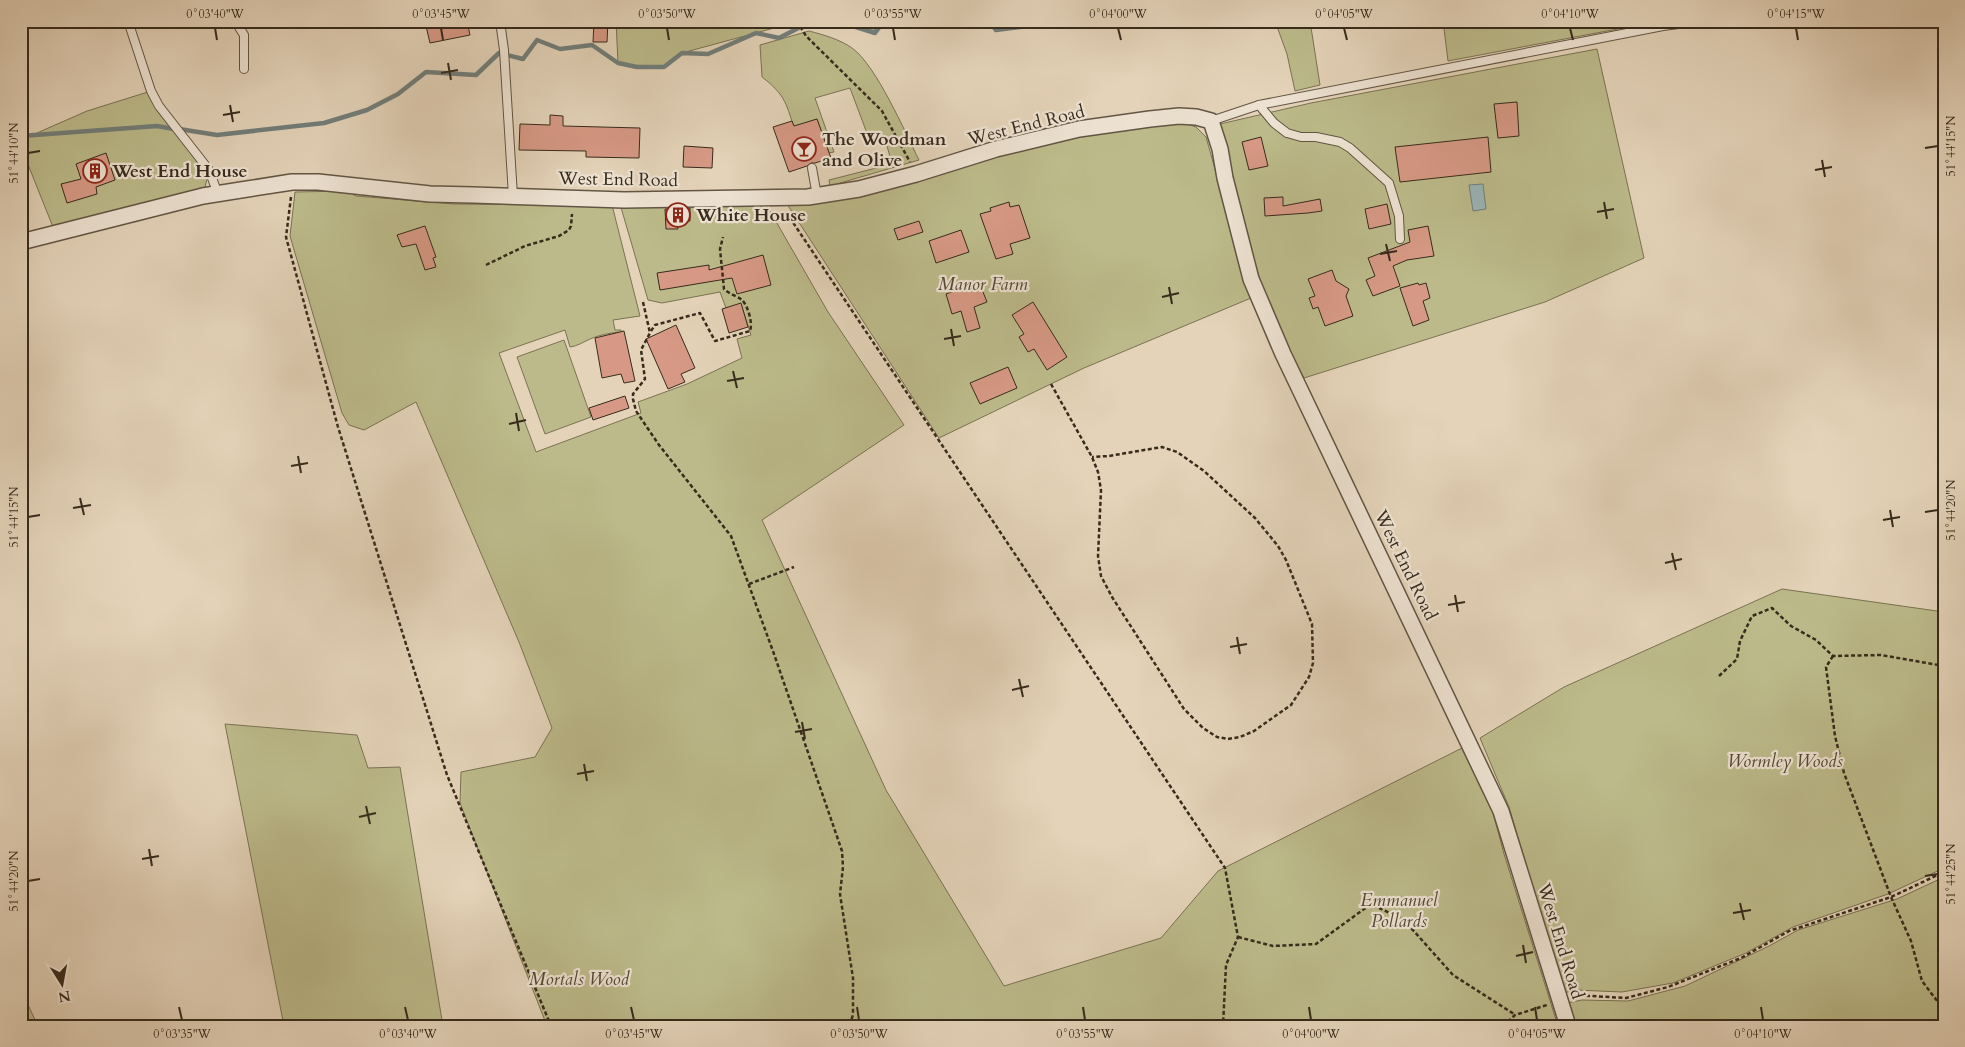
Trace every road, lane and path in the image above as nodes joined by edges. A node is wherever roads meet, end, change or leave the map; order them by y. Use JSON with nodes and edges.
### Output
{"nodes":[{"id":1,"x":128,"y":21,"type":"edge"},
{"id":2,"x":234,"y":21,"type":"edge"},
{"id":3,"x":500,"y":21,"type":"edge"},
{"id":4,"x":797,"y":21,"type":"edge"},
{"id":5,"x":1702,"y":21,"type":"edge"},
{"id":6,"x":244,"y":69,"type":"dead end"},
{"id":7,"x":1259,"y":105,"type":"junction"},
{"id":8,"x":1211,"y":121,"type":"junction"},
{"id":9,"x":812,"y":168,"type":"dead end"},
{"id":10,"x":916,"y":174,"type":"junction"},
{"id":11,"x":292,"y":182,"type":"junction"},
{"id":12,"x":218,"y":194,"type":"junction"},
{"id":13,"x":513,"y":196,"type":"junction"},
{"id":14,"x":818,"y":196,"type":"junction"},
{"id":15,"x":566,"y":198,"type":"junction"},
{"id":16,"x":777,"y":198,"type":"junction"},
{"id":17,"x":723,"y":237,"type":"dead end"},
{"id":18,"x":1400,"y":239,"type":"dead end"},
{"id":19,"x":21,"y":242,"type":"edge"},
{"id":20,"x":486,"y":265,"type":"dead end"},
{"id":21,"x":643,"y":302,"type":"dead end"},
{"id":22,"x":650,"y":333,"type":"junction"},
{"id":23,"x":1051,"y":384,"type":"dead end"},
{"id":24,"x":1092,"y":457,"type":"junction"},
{"id":25,"x":794,"y":567,"type":"dead end"},
{"id":26,"x":749,"y":584,"type":"junction"},
{"id":27,"x":1833,"y":656,"type":"junction"},
{"id":28,"x":1944,"y":666,"type":"edge"},
{"id":29,"x":1719,"y":676,"type":"dead end"},
{"id":30,"x":1944,"y":872,"type":"edge"},
{"id":31,"x":1892,"y":897,"type":"junction"},
{"id":32,"x":1238,"y":937,"type":"junction"},
{"id":33,"x":1559,"y":1001,"type":"junction"},
{"id":34,"x":1944,"y":1010,"type":"edge"},
{"id":35,"x":1515,"y":1015,"type":"junction"},
{"id":36,"x":551,"y":1026,"type":"edge"},
{"id":37,"x":849,"y":1026,"type":"edge"},
{"id":38,"x":1223,"y":1026,"type":"edge"},
{"id":39,"x":1503,"y":1026,"type":"edge"},
{"id":40,"x":1568,"y":1026,"type":"edge"}],
"edges":[{"from":1,"to":12,"type":"lane"},
{"from":2,"to":6,"type":"lane"},
{"from":3,"to":13,"type":"lane"},
{"from":4,"to":10,"type":"path"},
{"from":5,"to":7,"type":"lane","name":"West End Road"},
{"from":7,"to":8,"type":"lane","name":"West End Road"},
{"from":7,"to":18,"type":"lane"},
{"from":8,"to":10,"type":"street","name":"West End Road"},
{"from":8,"to":33,"type":"street","name":"West End Road"},
{"from":9,"to":14,"type":"lane"},
{"from":10,"to":14,"type":"street","name":"West End Road"},
{"from":11,"to":12,"type":"street","name":"West End Road"},
{"from":11,"to":13,"type":"street","name":"West End Road"},
{"from":11,"to":36,"type":"path"},
{"from":12,"to":19,"type":"street","name":"West End Road"},
{"from":13,"to":15,"type":"street","name":"West End Road"},
{"from":14,"to":16,"type":"street","name":"West End Road"},
{"from":15,"to":16,"type":"street","name":"West End Road"},
{"from":15,"to":20,"type":"path"},
{"from":16,"to":32,"type":"path"},
{"from":17,"to":22,"type":"path"},
{"from":21,"to":22,"type":"path"},
{"from":22,"to":26,"type":"path"},
{"from":23,"to":24,"type":"path"},
{"from":24,"to":24,"type":"path"},
{"from":25,"to":26,"type":"path"},
{"from":26,"to":37,"type":"path"},
{"from":27,"to":28,"type":"path"},
{"from":27,"to":29,"type":"path"},
{"from":27,"to":31,"type":"path"},
{"from":30,"to":31,"type":"path"},
{"from":31,"to":33,"type":"path"},
{"from":31,"to":34,"type":"path"},
{"from":32,"to":35,"type":"path"},
{"from":32,"to":38,"type":"path"},
{"from":33,"to":35,"type":"path"},
{"from":33,"to":40,"type":"street","name":"West End Road"},
{"from":35,"to":39,"type":"path"}]}
